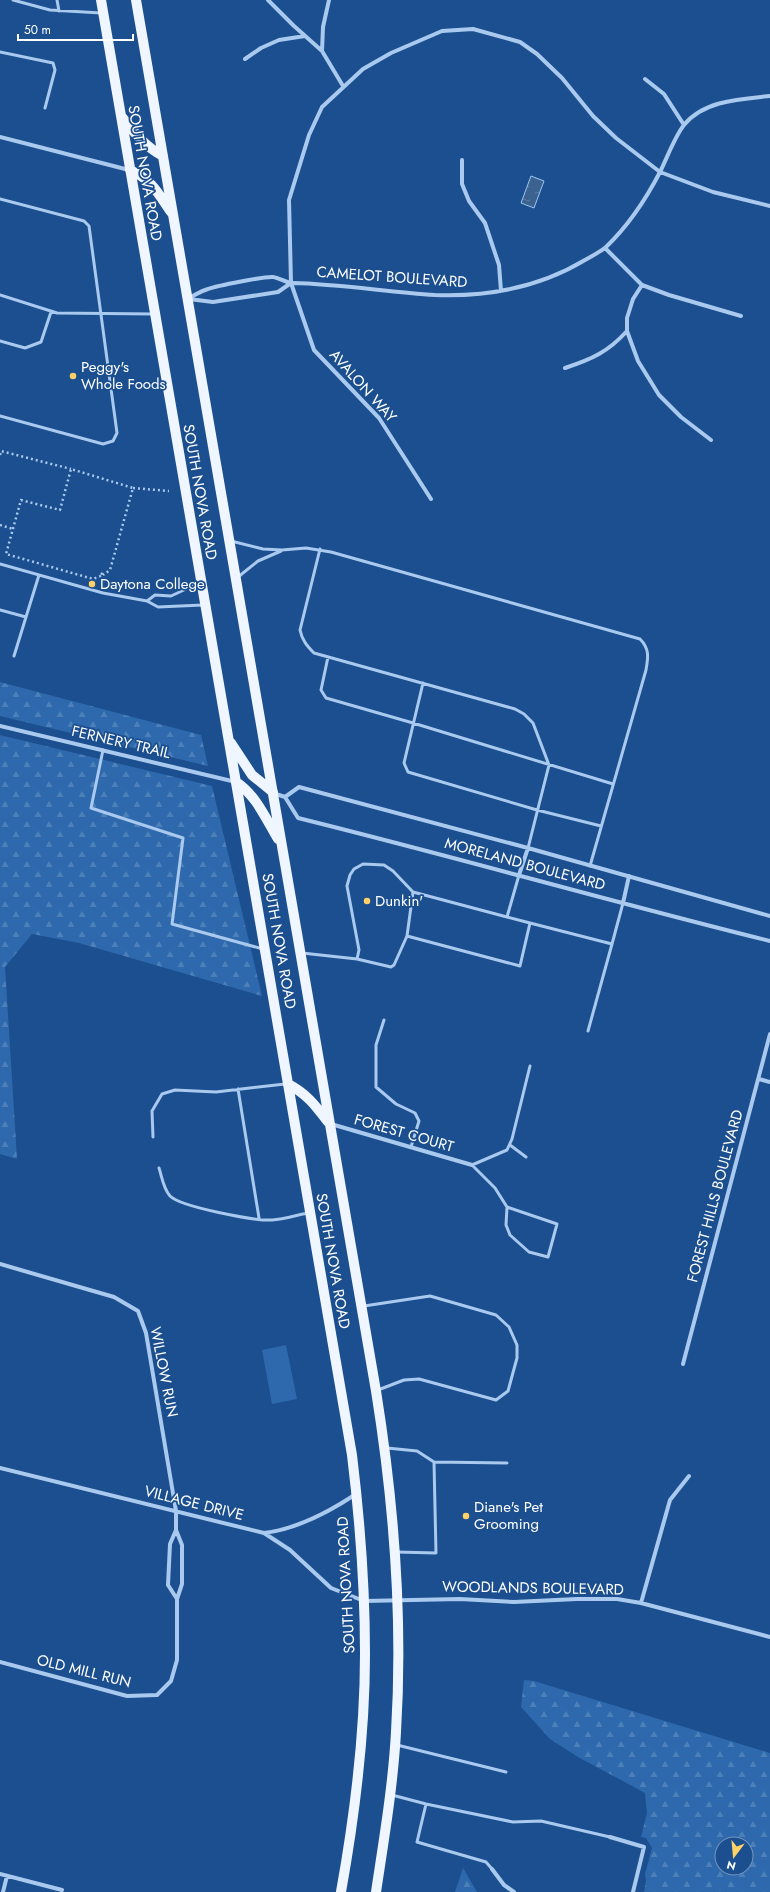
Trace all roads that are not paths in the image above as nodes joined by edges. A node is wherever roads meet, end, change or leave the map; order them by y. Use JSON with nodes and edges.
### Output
{"nodes":[{"id":1,"x":13,"y":0,"type":"edge"},
{"id":2,"x":57,"y":0,"type":"edge"},
{"id":3,"x":101,"y":0,"type":"edge"},
{"id":4,"x":136,"y":0,"type":"edge"},
{"id":5,"x":268,"y":0,"type":"edge"},
{"id":6,"x":329,"y":0,"type":"edge"},
{"id":7,"x":59,"y":11,"type":"junction"},
{"id":8,"x":103,"y":13,"type":"junction"},
{"id":9,"x":304,"y":36,"type":"junction"},
{"id":10,"x":322,"y":51,"type":"junction"},
{"id":11,"x":0,"y":52,"type":"edge"},
{"id":12,"x":245,"y":59,"type":"dead end"},
{"id":13,"x":645,"y":78,"type":"dead end"},
{"id":14,"x":343,"y":86,"type":"junction"},
{"id":15,"x":770,"y":96,"type":"edge"},
{"id":16,"x":45,"y":108,"type":"dead end"},
{"id":17,"x":120,"y":115,"type":"junction"},
{"id":18,"x":684,"y":125,"type":"junction"},
{"id":19,"x":0,"y":137,"type":"edge"},
{"id":20,"x":163,"y":156,"type":"junction"},
{"id":21,"x":462,"y":160,"type":"dead end"},
{"id":22,"x":130,"y":170,"type":"junction"},
{"id":23,"x":660,"y":172,"type":"junction"},
{"id":24,"x":0,"y":199,"type":"edge"},
{"id":25,"x":770,"y":206,"type":"edge"},
{"id":26,"x":173,"y":215,"type":"junction"},
{"id":27,"x":605,"y":248,"type":"junction"},
{"id":28,"x":291,"y":283,"type":"junction"},
{"id":29,"x":642,"y":285,"type":"junction"},
{"id":30,"x":501,"y":291,"type":"junction"},
{"id":31,"x":0,"y":296,"type":"edge"},
{"id":32,"x":187,"y":299,"type":"junction"},
{"id":33,"x":51,"y":312,"type":"junction"},
{"id":34,"x":102,"y":314,"type":"junction"},
{"id":35,"x":154,"y":314,"type":"junction"},
{"id":36,"x":741,"y":316,"type":"dead end"},
{"id":37,"x":627,"y":331,"type":"junction"},
{"id":38,"x":0,"y":341,"type":"edge"},
{"id":39,"x":566,"y":368,"type":"dead end"},
{"id":40,"x":0,"y":416,"type":"edge"},
{"id":41,"x":711,"y":440,"type":"dead end"},
{"id":42,"x":431,"y":499,"type":"dead end"},
{"id":43,"x":229,"y":540,"type":"junction"},
{"id":44,"x":320,"y":549,"type":"junction"},
{"id":45,"x":282,"y":550,"type":"junction"},
{"id":46,"x":0,"y":564,"type":"edge"},
{"id":47,"x":39,"y":576,"type":"junction"},
{"id":48,"x":235,"y":579,"type":"junction"},
{"id":49,"x":200,"y":582,"type":"junction"},
{"id":50,"x":146,"y":601,"type":"junction"},
{"id":51,"x":205,"y":605,"type":"junction"},
{"id":52,"x":0,"y":610,"type":"edge"},
{"id":53,"x":26,"y":617,"type":"junction"},
{"id":54,"x":14,"y":656,"type":"dead end"},
{"id":55,"x":328,"y":657,"type":"junction"},
{"id":56,"x":423,"y":683,"type":"junction"},
{"id":57,"x":413,"y":723,"type":"junction"},
{"id":58,"x":0,"y":726,"type":"edge"},
{"id":59,"x":229,"y":740,"type":"junction"},
{"id":60,"x":103,"y":750,"type":"junction"},
{"id":61,"x":549,"y":765,"type":"junction"},
{"id":62,"x":236,"y":782,"type":"junction"},
{"id":63,"x":613,"y":784,"type":"junction"},
{"id":64,"x":273,"y":792,"type":"junction"},
{"id":65,"x":285,"y":797,"type":"junction"},
{"id":66,"x":537,"y":810,"type":"junction"},
{"id":67,"x":601,"y":826,"type":"junction"},
{"id":68,"x":282,"y":844,"type":"junction"},
{"id":69,"x":528,"y":848,"type":"junction"},
{"id":70,"x":590,"y":866,"type":"junction"},
{"id":71,"x":519,"y":875,"type":"junction"},
{"id":72,"x":629,"y":876,"type":"junction"},
{"id":73,"x":413,"y":892,"type":"junction"},
{"id":74,"x":623,"y":903,"type":"junction"},
{"id":75,"x":770,"y":916,"type":"edge"},
{"id":76,"x":507,"y":917,"type":"junction"},
{"id":77,"x":530,"y":923,"type":"junction"},
{"id":78,"x":407,"y":936,"type":"junction"},
{"id":79,"x":770,"y":941,"type":"edge"},
{"id":80,"x":612,"y":944,"type":"junction"},
{"id":81,"x":265,"y":950,"type":"junction"},
{"id":82,"x":300,"y":953,"type":"junction"},
{"id":83,"x":357,"y":959,"type":"junction"},
{"id":84,"x":384,"y":1020,"type":"dead end"},
{"id":85,"x":588,"y":1031,"type":"dead end"},
{"id":86,"x":770,"y":1034,"type":"edge"},
{"id":87,"x":530,"y":1066,"type":"dead end"},
{"id":88,"x":759,"y":1079,"type":"junction"},
{"id":89,"x":770,"y":1082,"type":"edge"},
{"id":90,"x":288,"y":1084,"type":"junction"},
{"id":91,"x":238,"y":1089,"type":"junction"},
{"id":92,"x":329,"y":1124,"type":"junction"},
{"id":93,"x":153,"y":1137,"type":"dead end"},
{"id":94,"x":510,"y":1145,"type":"junction"},
{"id":95,"x":411,"y":1147,"type":"junction"},
{"id":96,"x":526,"y":1157,"type":"dead end"},
{"id":97,"x":472,"y":1165,"type":"junction"},
{"id":98,"x":159,"y":1168,"type":"dead end"},
{"id":99,"x":507,"y":1207,"type":"junction"},
{"id":100,"x":310,"y":1212,"type":"junction"},
{"id":101,"x":259,"y":1218,"type":"junction"},
{"id":102,"x":0,"y":1264,"type":"edge"},
{"id":103,"x":361,"y":1306,"type":"junction"},
{"id":104,"x":683,"y":1364,"type":"dead end"},
{"id":105,"x":376,"y":1391,"type":"junction"},
{"id":106,"x":384,"y":1448,"type":"junction"},
{"id":107,"x":434,"y":1462,"type":"junction"},
{"id":108,"x":506,"y":1463,"type":"dead end"},
{"id":109,"x":0,"y":1468,"type":"edge"},
{"id":110,"x":689,"y":1476,"type":"dead end"},
{"id":111,"x":356,"y":1494,"type":"junction"},
{"id":112,"x":176,"y":1511,"type":"junction"},
{"id":113,"x":176,"y":1530,"type":"junction"},
{"id":114,"x":264,"y":1533,"type":"junction"},
{"id":115,"x":395,"y":1552,"type":"junction"},
{"id":116,"x":177,"y":1598,"type":"junction"},
{"id":117,"x":397,"y":1600,"type":"junction"},
{"id":118,"x":364,"y":1601,"type":"junction"},
{"id":119,"x":641,"y":1603,"type":"junction"},
{"id":120,"x":770,"y":1637,"type":"edge"},
{"id":121,"x":0,"y":1662,"type":"edge"},
{"id":122,"x":395,"y":1745,"type":"junction"},
{"id":123,"x":506,"y":1772,"type":"dead end"},
{"id":124,"x":390,"y":1795,"type":"junction"},
{"id":125,"x":426,"y":1804,"type":"junction"},
{"id":126,"x":610,"y":1837,"type":"joint"},
{"id":127,"x":492,"y":1869,"type":"joint"},
{"id":128,"x":0,"y":1874,"type":"edge"},
{"id":129,"x":7,"y":1876,"type":"junction"},
{"id":130,"x":62,"y":1890,"type":"dead end"},
{"id":131,"x":2,"y":1892,"type":"edge"},
{"id":132,"x":341,"y":1892,"type":"edge"},
{"id":133,"x":376,"y":1892,"type":"edge"},
{"id":134,"x":514,"y":1892,"type":"edge"},
{"id":135,"x":632,"y":1892,"type":"edge"}],
"edges":[{"from":1,"to":7,"type":"lane"},
{"from":2,"to":7,"type":"lane"},
{"from":3,"to":8,"type":"main road","name":"SOUTH NOVA ROAD"},
{"from":4,"to":20,"type":"main road","name":"SOUTH NOVA ROAD"},
{"from":5,"to":9,"type":"street"},
{"from":6,"to":10,"type":"street"},
{"from":7,"to":8,"type":"lane"},
{"from":8,"to":17,"type":"main road","name":"SOUTH NOVA ROAD"},
{"from":9,"to":10,"type":"street"},
{"from":9,"to":12,"type":"street"},
{"from":10,"to":14,"type":"street"},
{"from":11,"to":16,"type":"lane"},
{"from":13,"to":18,"type":"street"},
{"from":14,"to":23,"type":"street"},
{"from":14,"to":28,"type":"street"},
{"from":15,"to":18,"type":"street"},
{"from":17,"to":20,"type":"main road"},
{"from":17,"to":22,"type":"main road","name":"SOUTH NOVA ROAD"},
{"from":18,"to":23,"type":"street","name":"CAMELOT BOULEVARD"},
{"from":19,"to":22,"type":"street"},
{"from":20,"to":26,"type":"main road","name":"SOUTH NOVA ROAD"},
{"from":21,"to":30,"type":"street"},
{"from":22,"to":26,"type":"main road"},
{"from":22,"to":35,"type":"main road","name":"SOUTH NOVA ROAD"},
{"from":23,"to":25,"type":"street"},
{"from":23,"to":27,"type":"street","name":"CAMELOT BOULEVARD"},
{"from":24,"to":34,"type":"lane"},
{"from":26,"to":32,"type":"main road","name":"SOUTH NOVA ROAD"},
{"from":27,"to":29,"type":"street"},
{"from":27,"to":30,"type":"street","name":"CAMELOT BOULEVARD"},
{"from":28,"to":30,"type":"street","name":"CAMELOT BOULEVARD"},
{"from":28,"to":32,"type":"street","name":"CAMELOT BOULEVARD"},
{"from":28,"to":32,"type":"street","name":"CAMELOT BOULEVARD"},
{"from":28,"to":42,"type":"street","name":"AVALON WAY"},
{"from":29,"to":36,"type":"street"},
{"from":29,"to":37,"type":"street"},
{"from":31,"to":33,"type":"lane"},
{"from":32,"to":43,"type":"main road","name":"SOUTH NOVA ROAD"},
{"from":33,"to":34,"type":"lane"},
{"from":33,"to":38,"type":"lane"},
{"from":34,"to":35,"type":"lane"},
{"from":34,"to":40,"type":"lane"},
{"from":35,"to":49,"type":"main road","name":"SOUTH NOVA ROAD"},
{"from":37,"to":39,"type":"street"},
{"from":37,"to":41,"type":"street"},
{"from":43,"to":45,"type":"lane"},
{"from":43,"to":48,"type":"main road","name":"SOUTH NOVA ROAD"},
{"from":44,"to":45,"type":"lane"},
{"from":44,"to":55,"type":"lane"},
{"from":44,"to":63,"type":"lane"},
{"from":45,"to":48,"type":"lane"},
{"from":46,"to":47,"type":"lane"},
{"from":47,"to":50,"type":"lane"},
{"from":47,"to":53,"type":"lane"},
{"from":48,"to":64,"type":"main road","name":"SOUTH NOVA ROAD"},
{"from":49,"to":50,"type":"lane"},
{"from":49,"to":51,"type":"main road","name":"SOUTH NOVA ROAD"},
{"from":50,"to":51,"type":"lane"},
{"from":51,"to":59,"type":"main road","name":"SOUTH NOVA ROAD"},
{"from":52,"to":53,"type":"lane"},
{"from":53,"to":54,"type":"lane"},
{"from":55,"to":56,"type":"lane"},
{"from":55,"to":57,"type":"lane"},
{"from":56,"to":57,"type":"lane"},
{"from":56,"to":61,"type":"lane"},
{"from":57,"to":61,"type":"lane"},
{"from":57,"to":66,"type":"lane"},
{"from":58,"to":60,"type":"street","name":"FERNERY TRAIL"},
{"from":59,"to":62,"type":"main road","name":"SOUTH NOVA ROAD"},
{"from":59,"to":64,"type":"main road"},
{"from":60,"to":62,"type":"street","name":"FERNERY TRAIL"},
{"from":60,"to":81,"type":"lane"},
{"from":61,"to":63,"type":"lane"},
{"from":61,"to":66,"type":"lane"},
{"from":62,"to":68,"type":"main road"},
{"from":62,"to":81,"type":"main road","name":"SOUTH NOVA ROAD"},
{"from":63,"to":67,"type":"lane"},
{"from":64,"to":65,"type":"street"},
{"from":64,"to":68,"type":"main road","name":"SOUTH NOVA ROAD"},
{"from":65,"to":69,"type":"street","name":"MORELAND BOULEVARD"},
{"from":65,"to":71,"type":"street","name":"MORELAND BOULEVARD"},
{"from":66,"to":67,"type":"lane"},
{"from":66,"to":69,"type":"lane"},
{"from":67,"to":70,"type":"lane"},
{"from":68,"to":82,"type":"main road","name":"SOUTH NOVA ROAD"},
{"from":69,"to":70,"type":"street","name":"MORELAND BOULEVARD"},
{"from":69,"to":71,"type":"street"},
{"from":70,"to":72,"type":"street","name":"MORELAND BOULEVARD"},
{"from":71,"to":74,"type":"street","name":"MORELAND BOULEVARD"},
{"from":71,"to":76,"type":"lane"},
{"from":72,"to":74,"type":"street"},
{"from":72,"to":75,"type":"street","name":"MORELAND BOULEVARD"},
{"from":73,"to":76,"type":"lane"},
{"from":73,"to":78,"type":"lane"},
{"from":73,"to":83,"type":"lane"},
{"from":74,"to":79,"type":"street","name":"MORELAND BOULEVARD"},
{"from":74,"to":80,"type":"lane"},
{"from":76,"to":77,"type":"lane"},
{"from":77,"to":78,"type":"lane"},
{"from":77,"to":80,"type":"lane"},
{"from":78,"to":83,"type":"lane"},
{"from":80,"to":85,"type":"lane"},
{"from":81,"to":90,"type":"main road","name":"SOUTH NOVA ROAD"},
{"from":82,"to":83,"type":"lane"},
{"from":82,"to":92,"type":"main road","name":"SOUTH NOVA ROAD"},
{"from":84,"to":95,"type":"lane"},
{"from":86,"to":88,"type":"street","name":"FOREST HILLS BOULEVARD"},
{"from":87,"to":94,"type":"lane"},
{"from":88,"to":89,"type":"street"},
{"from":88,"to":104,"type":"street","name":"FOREST HILLS BOULEVARD"},
{"from":90,"to":91,"type":"lane"},
{"from":90,"to":92,"type":"main road"},
{"from":90,"to":100,"type":"main road","name":"SOUTH NOVA ROAD"},
{"from":91,"to":93,"type":"lane"},
{"from":91,"to":101,"type":"lane"},
{"from":92,"to":95,"type":"street","name":"FOREST COURT"},
{"from":92,"to":103,"type":"main road","name":"SOUTH NOVA ROAD"},
{"from":94,"to":96,"type":"lane"},
{"from":94,"to":97,"type":"lane"},
{"from":95,"to":97,"type":"street","name":"FOREST COURT"},
{"from":97,"to":99,"type":"lane"},
{"from":98,"to":101,"type":"lane"},
{"from":99,"to":99,"type":"lane"},
{"from":100,"to":101,"type":"lane"},
{"from":100,"to":111,"type":"main road","name":"SOUTH NOVA ROAD"},
{"from":102,"to":112,"type":"street","name":"WILLOW RUN"},
{"from":103,"to":105,"type":"main road","name":"SOUTH NOVA ROAD"},
{"from":103,"to":105,"type":"lane"},
{"from":105,"to":106,"type":"main road","name":"SOUTH NOVA ROAD"},
{"from":106,"to":107,"type":"lane"},
{"from":106,"to":115,"type":"main road","name":"SOUTH NOVA ROAD"},
{"from":107,"to":108,"type":"lane"},
{"from":107,"to":115,"type":"lane"},
{"from":109,"to":112,"type":"street","name":"VILLAGE DRIVE"},
{"from":110,"to":119,"type":"street"},
{"from":111,"to":114,"type":"street"},
{"from":111,"to":118,"type":"main road","name":"SOUTH NOVA ROAD"},
{"from":112,"to":113,"type":"street","name":"OLD MILL RUN"},
{"from":112,"to":114,"type":"street","name":"VILLAGE DRIVE"},
{"from":113,"to":116,"type":"street","name":"OLD MILL RUN"},
{"from":113,"to":116,"type":"street","name":"OLD MILL RUN"},
{"from":114,"to":118,"type":"street","name":"VILLAGE DRIVE"},
{"from":115,"to":117,"type":"main road","name":"SOUTH NOVA ROAD"},
{"from":116,"to":121,"type":"street","name":"OLD MILL RUN"},
{"from":117,"to":118,"type":"street","name":"WOODLANDS BOULEVARD"},
{"from":117,"to":119,"type":"street","name":"WOODLANDS BOULEVARD"},
{"from":117,"to":122,"type":"main road","name":"SOUTH NOVA ROAD"},
{"from":118,"to":132,"type":"main road","name":"SOUTH NOVA ROAD"},
{"from":119,"to":120,"type":"street","name":"WOODLANDS BOULEVARD"},
{"from":122,"to":123,"type":"lane"},
{"from":122,"to":124,"type":"main road","name":"SOUTH NOVA ROAD"},
{"from":124,"to":125,"type":"lane"},
{"from":124,"to":133,"type":"main road","name":"SOUTH NOVA ROAD"},
{"from":125,"to":126,"type":"lane"},
{"from":125,"to":127,"type":"lane"},
{"from":126,"to":135,"type":"street"},
{"from":127,"to":134,"type":"street"},
{"from":128,"to":129,"type":"street"},
{"from":129,"to":130,"type":"street"},
{"from":129,"to":131,"type":"street"}]}
